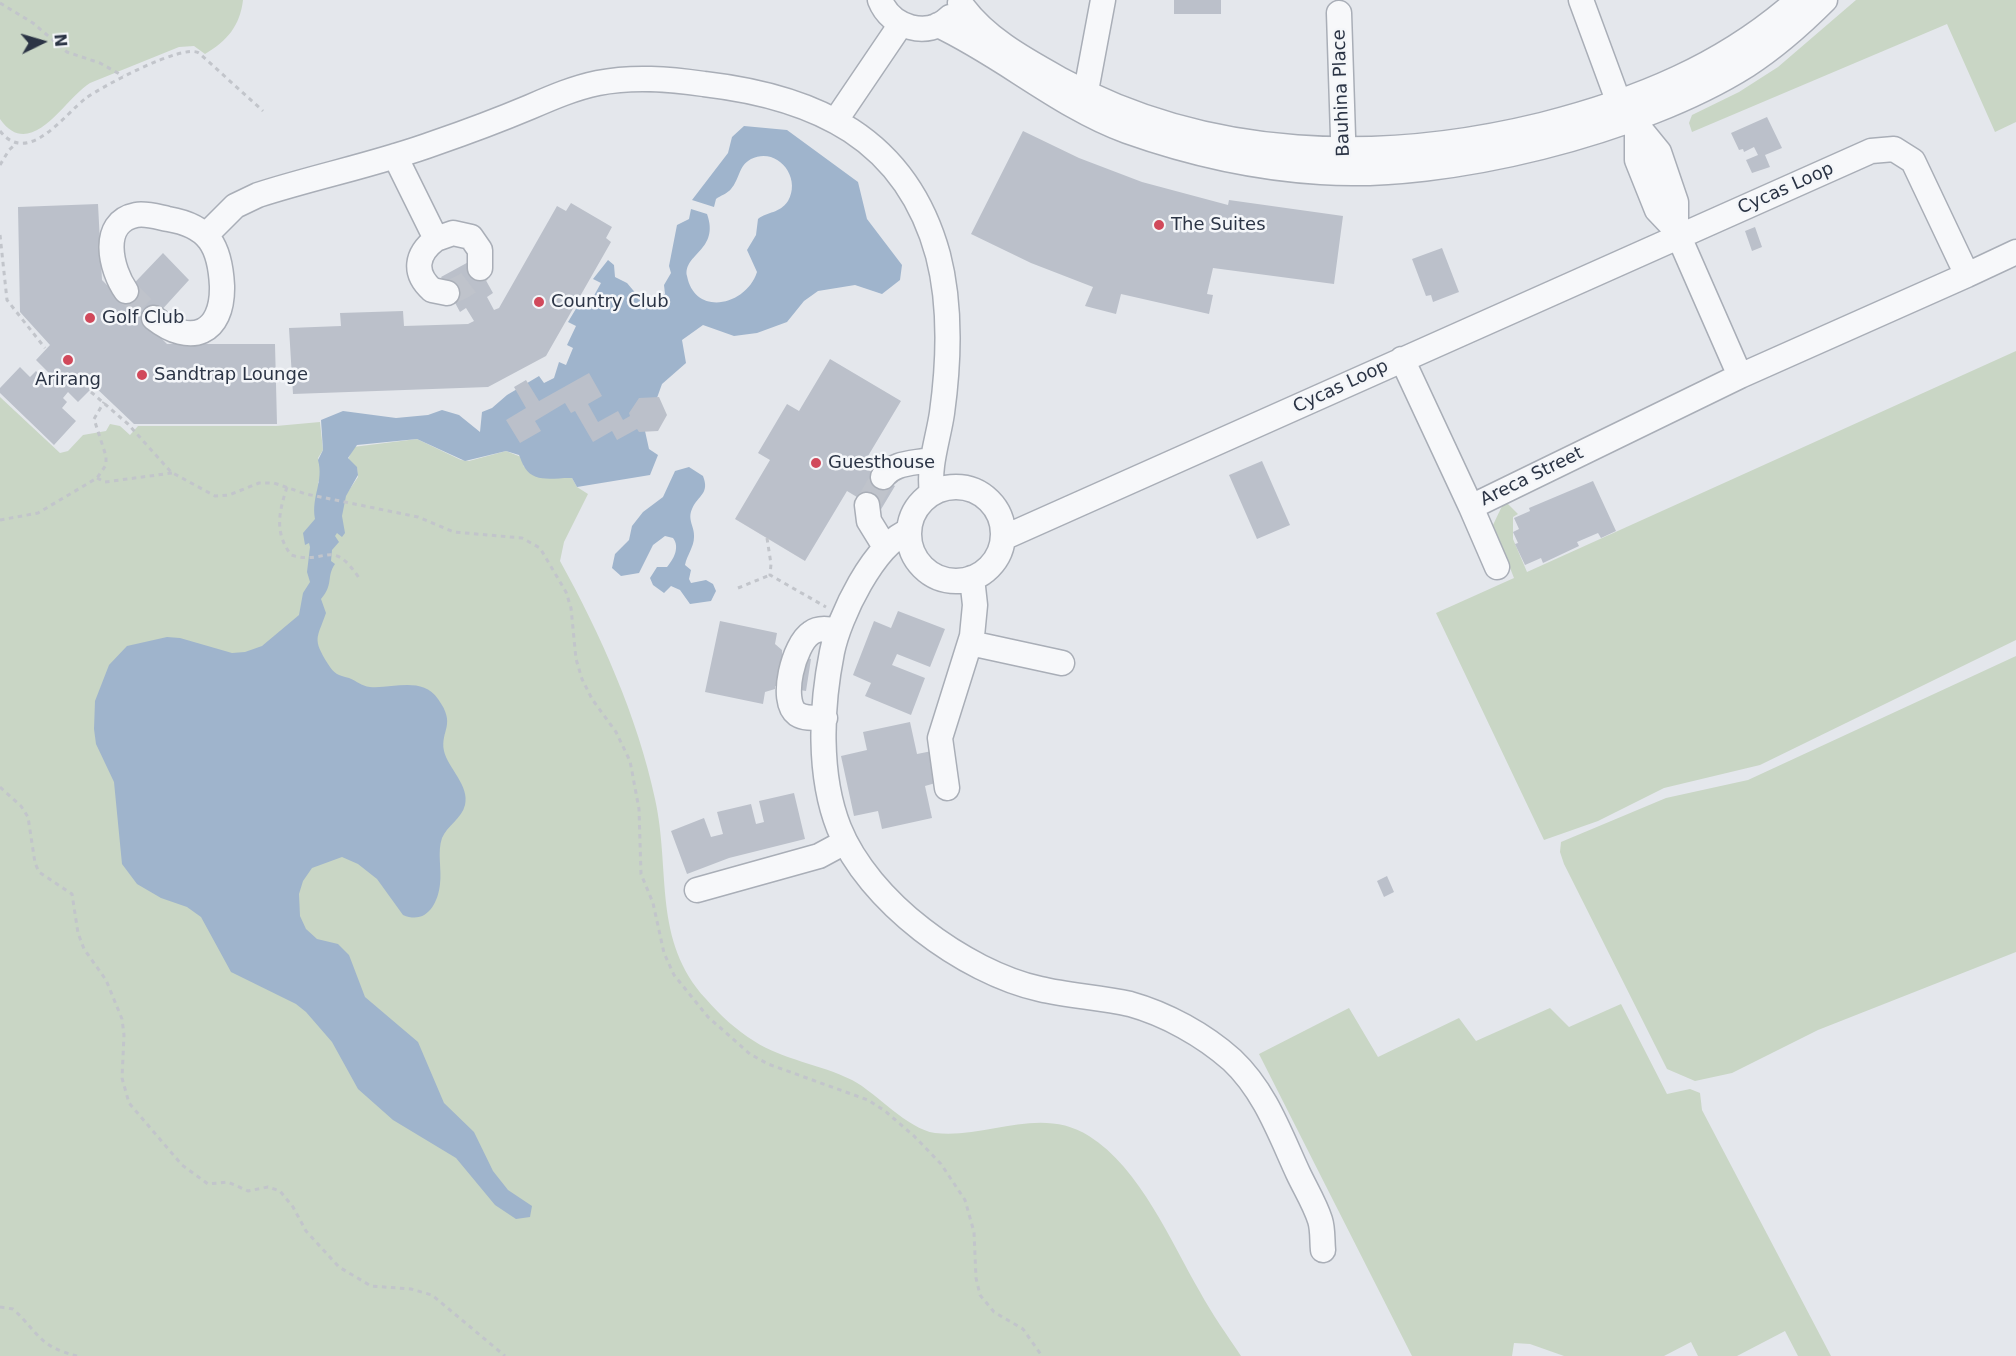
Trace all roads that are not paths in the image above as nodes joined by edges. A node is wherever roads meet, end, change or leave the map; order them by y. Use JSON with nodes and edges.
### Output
{"nodes":[{"id":1,"x":880,"y":0,"type":"edge"},
{"id":2,"x":1104,"y":0,"type":"edge"},
{"id":3,"x":1581,"y":0,"type":"edge"},
{"id":4,"x":1798,"y":0,"type":"edge"},
{"id":5,"x":1825,"y":0,"type":"edge"},
{"id":6,"x":961,"y":2,"type":"edge"},
{"id":7,"x":1339,"y":13,"type":"dead end"},
{"id":8,"x":901,"y":24,"type":"junction"},
{"id":9,"x":938,"y":25,"type":"junction"},
{"id":10,"x":1084,"y":102,"type":"junction"},
{"id":11,"x":1630,"y":116,"type":"junction"},
{"id":12,"x":836,"y":120,"type":"junction"},
{"id":13,"x":395,"y":156,"type":"junction"},
{"id":14,"x":1344,"y":162,"type":"junction"},
{"id":15,"x":1678,"y":234,"type":"junction"},
{"id":16,"x":206,"y":236,"type":"junction"},
{"id":17,"x":436,"y":239,"type":"junction"},
{"id":18,"x":2016,"y":252,"type":"edge"},
{"id":19,"x":480,"y":268,"type":"dead end"},
{"id":20,"x":1967,"y":275,"type":"junction"},
{"id":21,"x":126,"y":291,"type":"tunnel mouth"},
{"id":22,"x":447,"y":293,"type":"dead end"},
{"id":23,"x":154,"y":318,"type":"tunnel mouth"},
{"id":24,"x":1402,"y":359,"type":"junction"},
{"id":25,"x":1740,"y":376,"type":"junction"},
{"id":26,"x":933,"y":459,"type":"junction"},
{"id":27,"x":883,"y":477,"type":"tunnel mouth"},
{"id":28,"x":932,"y":493,"type":"junction"},
{"id":29,"x":867,"y":505,"type":"dead end"},
{"id":30,"x":1471,"y":507,"type":"junction"},
{"id":31,"x":909,"y":531,"type":"junction"},
{"id":32,"x":1003,"y":538,"type":"junction"},
{"id":33,"x":885,"y":547,"type":"junction"},
{"id":34,"x":1497,"y":567,"type":"dead end"},
{"id":35,"x":972,"y":578,"type":"junction"},
{"id":36,"x":841,"y":623,"type":"junction"},
{"id":37,"x":970,"y":643,"type":"junction"},
{"id":38,"x":1062,"y":663,"type":"dead end"},
{"id":39,"x":825,"y":718,"type":"junction"},
{"id":40,"x":947,"y":788,"type":"dead end"},
{"id":41,"x":845,"y":842,"type":"junction"},
{"id":42,"x":697,"y":890,"type":"dead end"},
{"id":43,"x":1323,"y":1250,"type":"dead end"}],
"edges":[{"from":1,"to":8,"type":"street"},
{"from":2,"to":10,"type":"street"},
{"from":3,"to":11,"type":"street"},
{"from":4,"to":11,"type":"street"},
{"from":5,"to":11,"type":"street"},
{"from":6,"to":9,"type":"street"},
{"from":6,"to":10,"type":"street"},
{"from":7,"to":14,"type":"street","name":"Bauhina Place"},
{"from":8,"to":9,"type":"street"},
{"from":8,"to":12,"type":"street"},
{"from":9,"to":10,"type":"street"},
{"from":10,"to":14,"type":"street"},
{"from":11,"to":14,"type":"street"},
{"from":11,"to":15,"type":"street"},
{"from":12,"to":13,"type":"street"},
{"from":12,"to":26,"type":"street"},
{"from":13,"to":16,"type":"street"},
{"from":13,"to":17,"type":"street"},
{"from":15,"to":20,"type":"street","name":"Cycas Loop"},
{"from":15,"to":24,"type":"street","name":"Cycas Loop"},
{"from":15,"to":25,"type":"street"},
{"from":16,"to":21,"type":"street"},
{"from":16,"to":23,"type":"street"},
{"from":17,"to":19,"type":"street"},
{"from":17,"to":22,"type":"street"},
{"from":18,"to":20,"type":"street","name":"Areca Street"},
{"from":20,"to":25,"type":"street","name":"Areca Street"},
{"from":24,"to":30,"type":"street","name":"Areca Street"},
{"from":24,"to":32,"type":"street","name":"Cycas Loop"},
{"from":25,"to":30,"type":"street","name":"Areca Street"},
{"from":26,"to":27,"type":"street"},
{"from":26,"to":28,"type":"street"},
{"from":28,"to":31,"type":"street"},
{"from":28,"to":32,"type":"street"},
{"from":29,"to":33,"type":"street"},
{"from":30,"to":34,"type":"street"},
{"from":31,"to":33,"type":"street"},
{"from":31,"to":35,"type":"street"},
{"from":32,"to":35,"type":"street"},
{"from":33,"to":36,"type":"street"},
{"from":35,"to":37,"type":"street"},
{"from":36,"to":39,"type":"street"},
{"from":36,"to":39,"type":"street"},
{"from":37,"to":38,"type":"street"},
{"from":37,"to":40,"type":"street"},
{"from":39,"to":41,"type":"street"},
{"from":41,"to":42,"type":"street"},
{"from":41,"to":43,"type":"street"}]}
